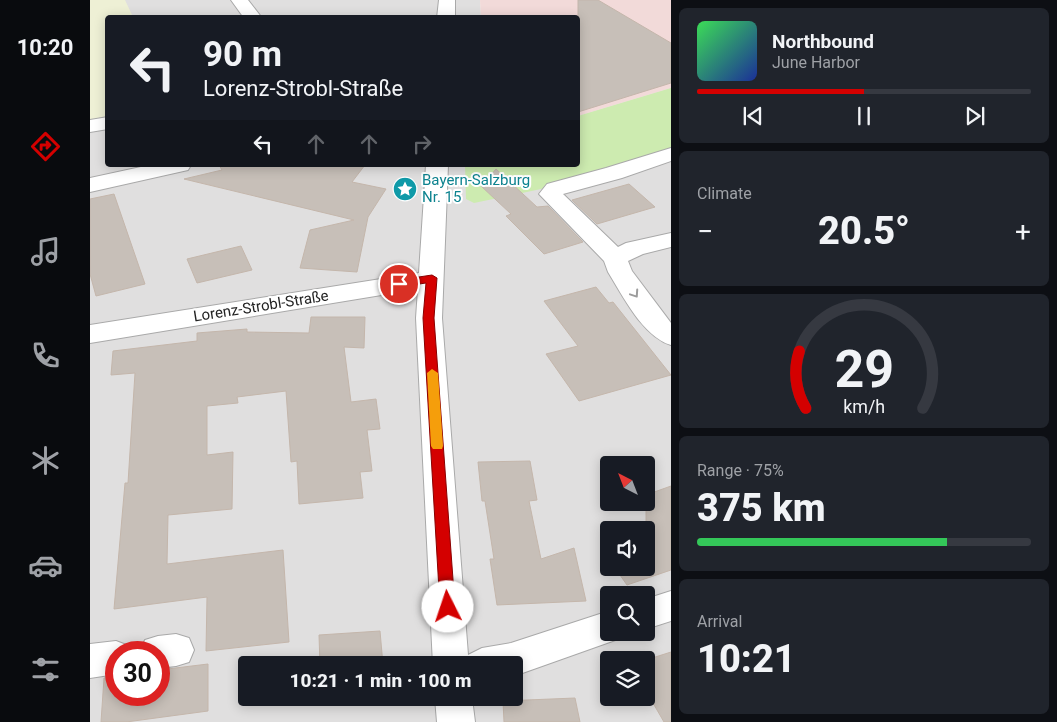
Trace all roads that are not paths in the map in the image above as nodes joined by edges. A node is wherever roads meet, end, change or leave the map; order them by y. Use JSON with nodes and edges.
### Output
{"nodes":[{"id":1,"x":239,"y":0,"type":"edge"},
{"id":2,"x":447,"y":0,"type":"edge"},
{"id":3,"x":261,"y":10,"type":"edge"},
{"id":4,"x":446,"y":15,"type":"edge"},
{"id":5,"x":105,"y":124,"type":"edge"},
{"id":6,"x":90,"y":126,"type":"edge"},
{"id":7,"x":671,"y":154,"type":"edge"},
{"id":8,"x":171,"y":167,"type":"edge"},
{"id":9,"x":437,"y":167,"type":"edge"},
{"id":10,"x":90,"y":185,"type":"edge"},
{"id":11,"x":671,"y":240,"type":"edge"},
{"id":12,"x":615,"y":258,"type":"junction"},
{"id":13,"x":432,"y":278,"type":"junction"},
{"id":14,"x":90,"y":334,"type":"edge"},
{"id":15,"x":671,"y":336,"type":"edge"},
{"id":16,"x":671,"y":606,"type":"edge"},
{"id":17,"x":655,"y":611,"type":"edge"},
{"id":18,"x":600,"y":630,"type":"edge"},
{"id":19,"x":450,"y":656,"type":"edge"},
{"id":20,"x":523,"y":656,"type":"edge"},
{"id":21,"x":105,"y":659,"type":"edge"},
{"id":22,"x":90,"y":661,"type":"edge"},
{"id":23,"x":455,"y":706,"type":"edge"},
{"id":24,"x":456,"y":722,"type":"edge"}],
"edges":[{"from":1,"to":3,"type":"street"},
{"from":2,"to":4,"type":"street"},
{"from":5,"to":6,"type":"street"},
{"from":7,"to":12,"type":"street"},
{"from":8,"to":10,"type":"street"},
{"from":9,"to":13,"type":"street"},
{"from":11,"to":12,"type":"street"},
{"from":12,"to":15,"type":"street","one_way":true},
{"from":13,"to":14,"type":"street","name":"Lorenz-Strobl-Straße"},
{"from":13,"to":19,"type":"street"},
{"from":16,"to":17,"type":"street"},
{"from":18,"to":20,"type":"street"},
{"from":21,"to":22,"type":"street"},
{"from":23,"to":24,"type":"street"}]}
